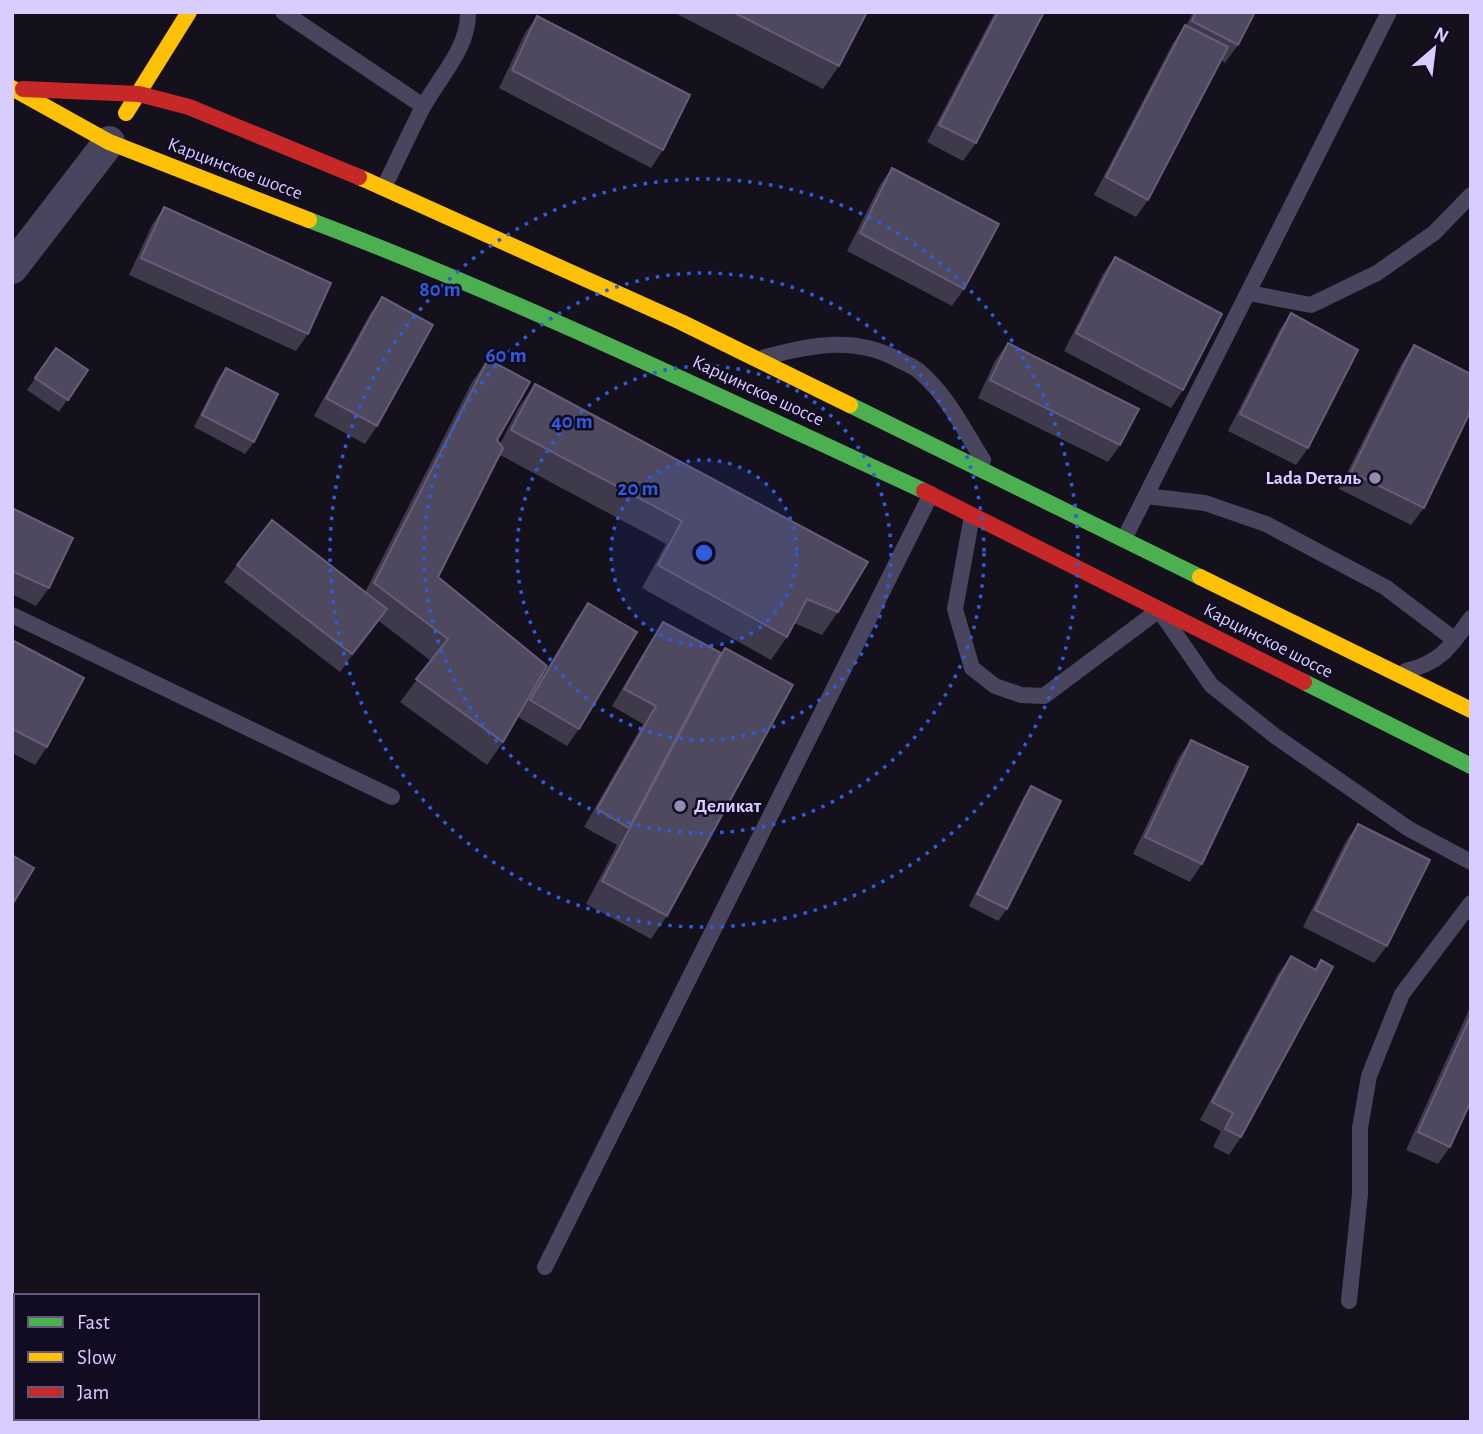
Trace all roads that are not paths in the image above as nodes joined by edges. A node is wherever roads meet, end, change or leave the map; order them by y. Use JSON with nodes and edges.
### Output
{"nodes":[{"id":1,"x":189,"y":12,"type":"edge"},
{"id":2,"x":283,"y":12,"type":"edge"},
{"id":3,"x":468,"y":12,"type":"edge"},
{"id":4,"x":1389,"y":12,"type":"edge"},
{"id":5,"x":13,"y":89,"type":"edge"},
{"id":6,"x":139,"y":94,"type":"junction"},
{"id":7,"x":423,"y":106,"type":"junction"},
{"id":8,"x":115,"y":132,"type":"junction"},
{"id":9,"x":384,"y":187,"type":"junction"},
{"id":10,"x":1471,"y":195,"type":"edge"},
{"id":11,"x":12,"y":268,"type":"edge"},
{"id":12,"x":1249,"y":293,"type":"junction"},
{"id":13,"x":755,"y":359,"type":"junction"},
{"id":14,"x":993,"y":474,"type":"junction"},
{"id":15,"x":931,"y":495,"type":"junction"},
{"id":16,"x":1146,"y":496,"type":"junction"},
{"id":17,"x":972,"y":516,"type":"junction"},
{"id":18,"x":1124,"y":539,"type":"junction"},
{"id":19,"x":1159,"y":610,"type":"junction"},
{"id":20,"x":12,"y":615,"type":"edge"},
{"id":21,"x":1471,"y":618,"type":"edge"},
{"id":22,"x":1455,"y":640,"type":"junction"},
{"id":23,"x":1397,"y":673,"type":"junction"},
{"id":24,"x":1471,"y":710,"type":"edge"},
{"id":25,"x":1471,"y":766,"type":"edge"},
{"id":26,"x":392,"y":797,"type":"dead end"},
{"id":27,"x":1471,"y":862,"type":"edge"},
{"id":28,"x":1471,"y":903,"type":"edge"},
{"id":29,"x":545,"y":1267,"type":"dead end"},
{"id":30,"x":1349,"y":1301,"type":"dead end"}],
"edges":[{"from":1,"to":6,"type":"main road"},
{"from":2,"to":7,"type":"lane"},
{"from":3,"to":7,"type":"lane"},
{"from":4,"to":12,"type":"lane"},
{"from":5,"to":6,"type":"main road","name":"Карцинское шоссе"},
{"from":5,"to":8,"type":"main road","name":"Карцинское шоссе"},
{"from":6,"to":8,"type":"main road"},
{"from":6,"to":9,"type":"main road","name":"Карцинское шоссе"},
{"from":7,"to":9,"type":"lane"},
{"from":8,"to":11,"type":"street"},
{"from":8,"to":15,"type":"main road","name":"Карцинское шоссе"},
{"from":9,"to":13,"type":"main road","name":"Карцинское шоссе"},
{"from":10,"to":12,"type":"lane"},
{"from":12,"to":16,"type":"lane"},
{"from":13,"to":14,"type":"main road","name":"Карцинское шоссе"},
{"from":13,"to":14,"type":"lane"},
{"from":14,"to":18,"type":"main road","name":"Карцинское шоссе"},
{"from":15,"to":17,"type":"main road","name":"Карцинское шоссе"},
{"from":15,"to":29,"type":"lane"},
{"from":16,"to":18,"type":"lane"},
{"from":16,"to":22,"type":"lane"},
{"from":17,"to":19,"type":"main road","name":"Карцинское шоссе"},
{"from":17,"to":19,"type":"lane"},
{"from":18,"to":23,"type":"main road","name":"Карцинское шоссе"},
{"from":19,"to":25,"type":"main road","name":"Карцинское шоссе"},
{"from":19,"to":27,"type":"lane"},
{"from":20,"to":26,"type":"lane"},
{"from":21,"to":22,"type":"lane"},
{"from":22,"to":23,"type":"lane"},
{"from":23,"to":24,"type":"main road","name":"Карцинское шоссе"},
{"from":28,"to":30,"type":"lane"}]}
